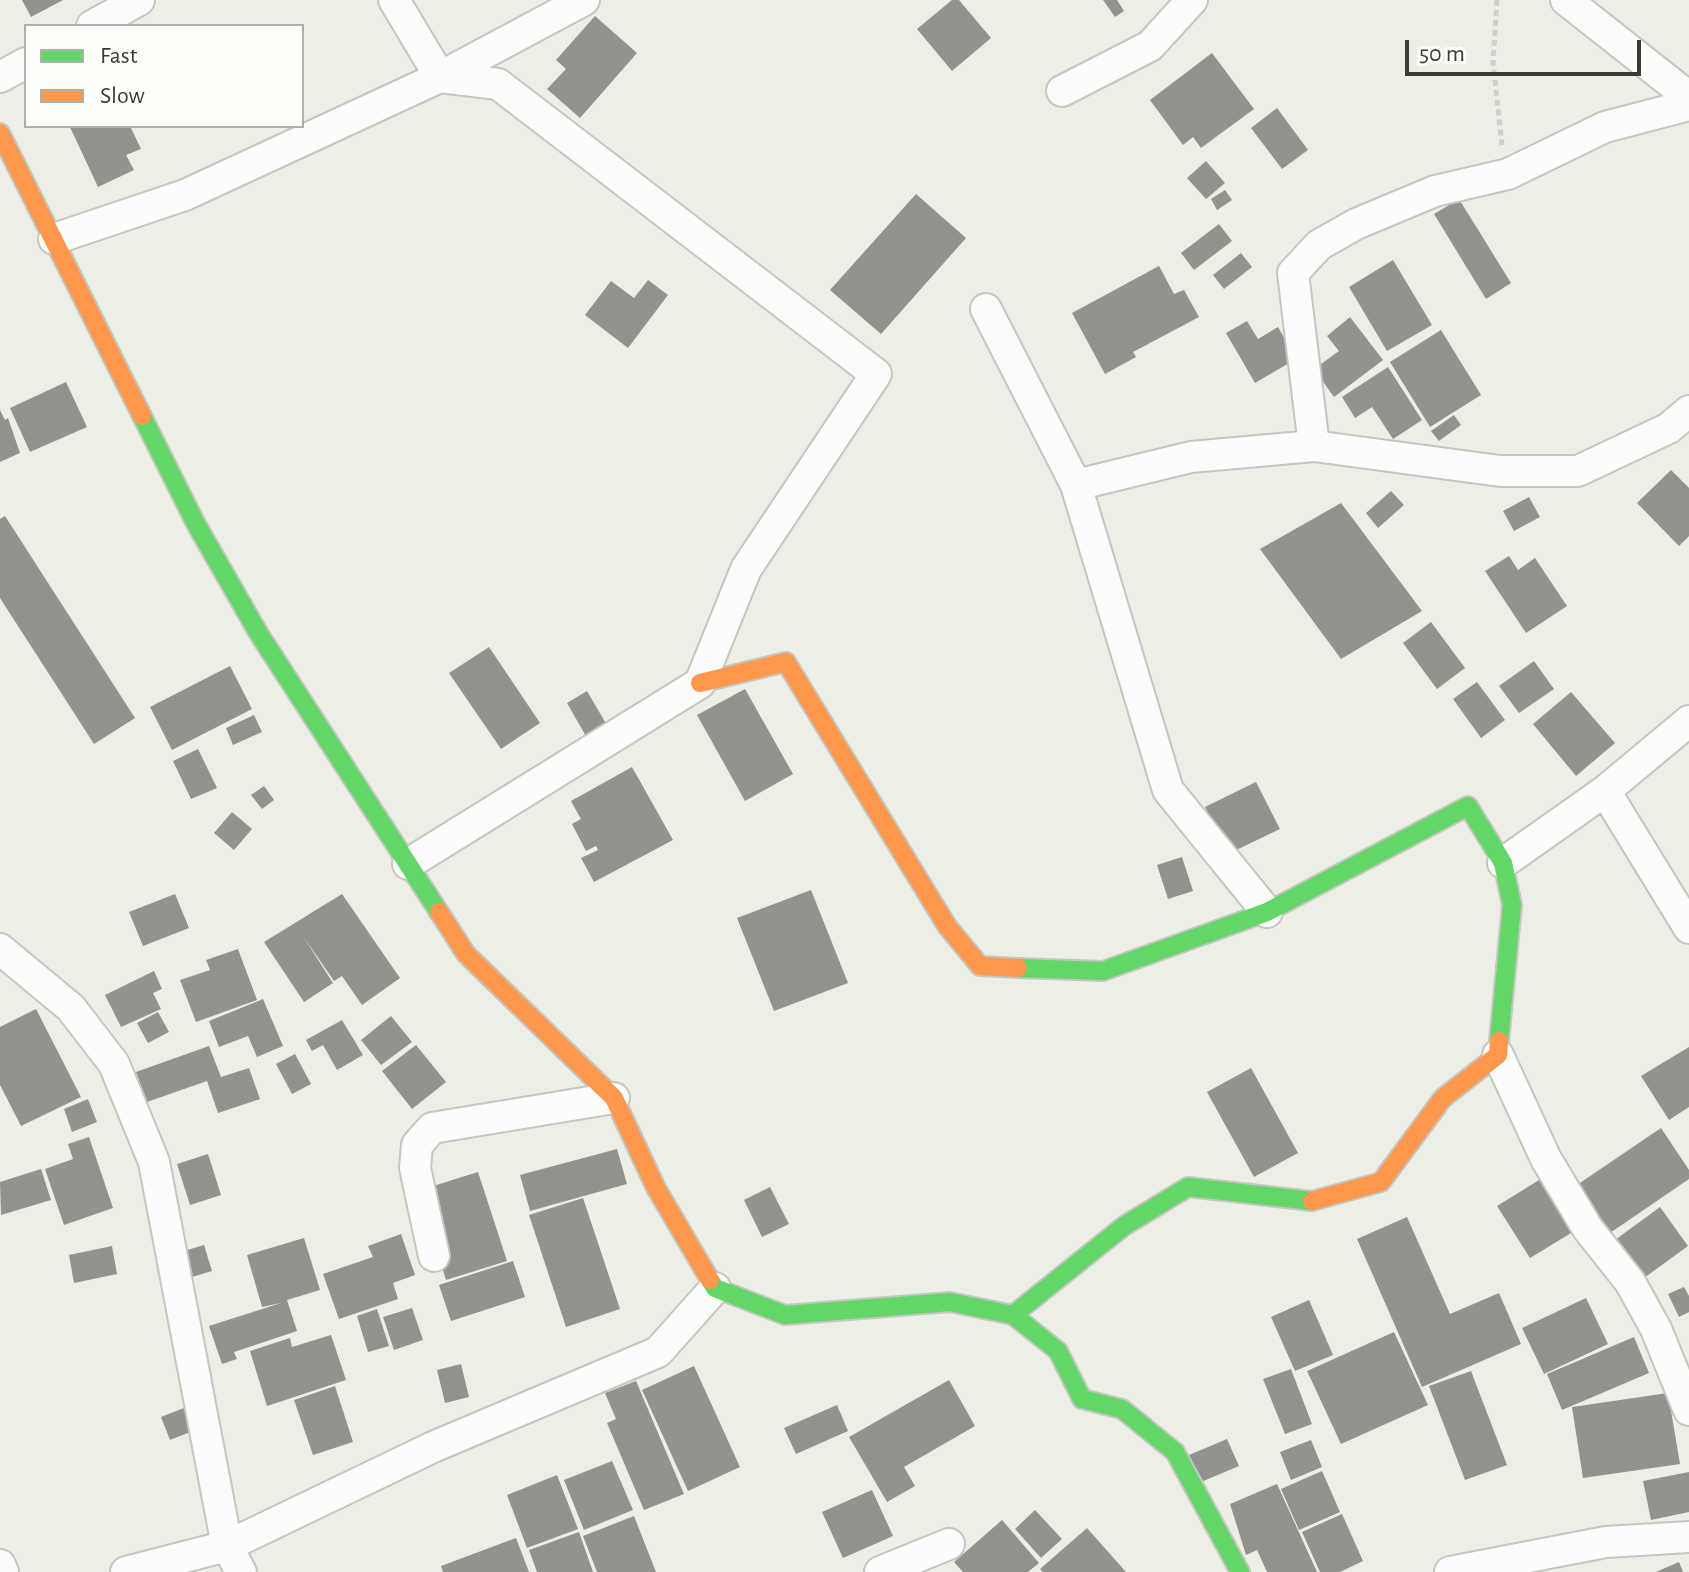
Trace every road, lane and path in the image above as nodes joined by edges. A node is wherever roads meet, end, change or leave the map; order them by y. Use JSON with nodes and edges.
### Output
{"nodes":[{"id":1,"x":139,"y":0,"type":"edge"},
{"id":2,"x":394,"y":0,"type":"edge"},
{"id":3,"x":584,"y":0,"type":"edge"},
{"id":4,"x":1192,"y":0,"type":"edge"},
{"id":5,"x":1497,"y":0,"type":"edge"},
{"id":6,"x":1566,"y":0,"type":"edge"},
{"id":7,"x":96,"y":24,"type":"edge"},
{"id":8,"x":24,"y":64,"type":"edge"},
{"id":9,"x":0,"y":77,"type":"edge"},
{"id":10,"x":440,"y":77,"type":"junction"},
{"id":11,"x":1062,"y":91,"type":"dead end"},
{"id":12,"x":1689,"y":97,"type":"edge"},
{"id":13,"x":1689,"y":105,"type":"edge"},
{"id":14,"x":0,"y":133,"type":"edge"},
{"id":15,"x":1508,"y":174,"type":"junction"},
{"id":16,"x":54,"y":239,"type":"junction"},
{"id":17,"x":986,"y":309,"type":"dead end"},
{"id":18,"x":1689,"y":411,"type":"edge"},
{"id":19,"x":1314,"y":446,"type":"junction"},
{"id":20,"x":1076,"y":485,"type":"junction"},
{"id":21,"x":700,"y":683,"type":"junction"},
{"id":22,"x":1689,"y":721,"type":"edge"},
{"id":23,"x":1605,"y":791,"type":"junction"},
{"id":24,"x":1503,"y":863,"type":"junction"},
{"id":25,"x":408,"y":864,"type":"junction"},
{"id":26,"x":1267,"y":912,"type":"junction"},
{"id":27,"x":1689,"y":928,"type":"edge"},
{"id":28,"x":0,"y":949,"type":"edge"},
{"id":29,"x":1498,"y":1055,"type":"junction"},
{"id":30,"x":614,"y":1098,"type":"junction"},
{"id":31,"x":434,"y":1256,"type":"dead end"},
{"id":32,"x":715,"y":1288,"type":"junction"},
{"id":33,"x":1013,"y":1315,"type":"junction"},
{"id":34,"x":1689,"y":1410,"type":"edge"},
{"id":35,"x":1689,"y":1537,"type":"edge"},
{"id":36,"x":949,"y":1544,"type":"dead end"},
{"id":37,"x":234,"y":1559,"type":"edge"},
{"id":38,"x":0,"y":1565,"type":"edge"},
{"id":39,"x":3,"y":1572,"type":"edge"},
{"id":40,"x":126,"y":1572,"type":"edge"},
{"id":41,"x":880,"y":1572,"type":"edge"},
{"id":42,"x":1240,"y":1572,"type":"edge"},
{"id":43,"x":1450,"y":1572,"type":"edge"}],
"edges":[{"from":1,"to":7,"type":"street"},
{"from":2,"to":10,"type":"street"},
{"from":3,"to":10,"type":"street"},
{"from":4,"to":11,"type":"street"},
{"from":5,"to":15,"type":"path"},
{"from":6,"to":12,"type":"street"},
{"from":8,"to":9,"type":"street"},
{"from":10,"to":16,"type":"street"},
{"from":10,"to":21,"type":"street"},
{"from":13,"to":15,"type":"street"},
{"from":14,"to":16,"type":"street"},
{"from":15,"to":19,"type":"street"},
{"from":16,"to":25,"type":"street"},
{"from":17,"to":20,"type":"street"},
{"from":18,"to":19,"type":"street"},
{"from":19,"to":20,"type":"street"},
{"from":20,"to":26,"type":"street"},
{"from":21,"to":25,"type":"street"},
{"from":21,"to":26,"type":"street"},
{"from":22,"to":23,"type":"street"},
{"from":23,"to":24,"type":"street"},
{"from":23,"to":27,"type":"street"},
{"from":24,"to":26,"type":"street"},
{"from":24,"to":29,"type":"street"},
{"from":25,"to":30,"type":"street"},
{"from":28,"to":37,"type":"street"},
{"from":29,"to":33,"type":"street"},
{"from":29,"to":34,"type":"street"},
{"from":30,"to":31,"type":"street"},
{"from":30,"to":32,"type":"street"},
{"from":32,"to":33,"type":"street"},
{"from":32,"to":37,"type":"street"},
{"from":33,"to":42,"type":"street"},
{"from":35,"to":43,"type":"street"},
{"from":36,"to":41,"type":"street"},
{"from":37,"to":40,"type":"street"},
{"from":38,"to":39,"type":"street"}]}
